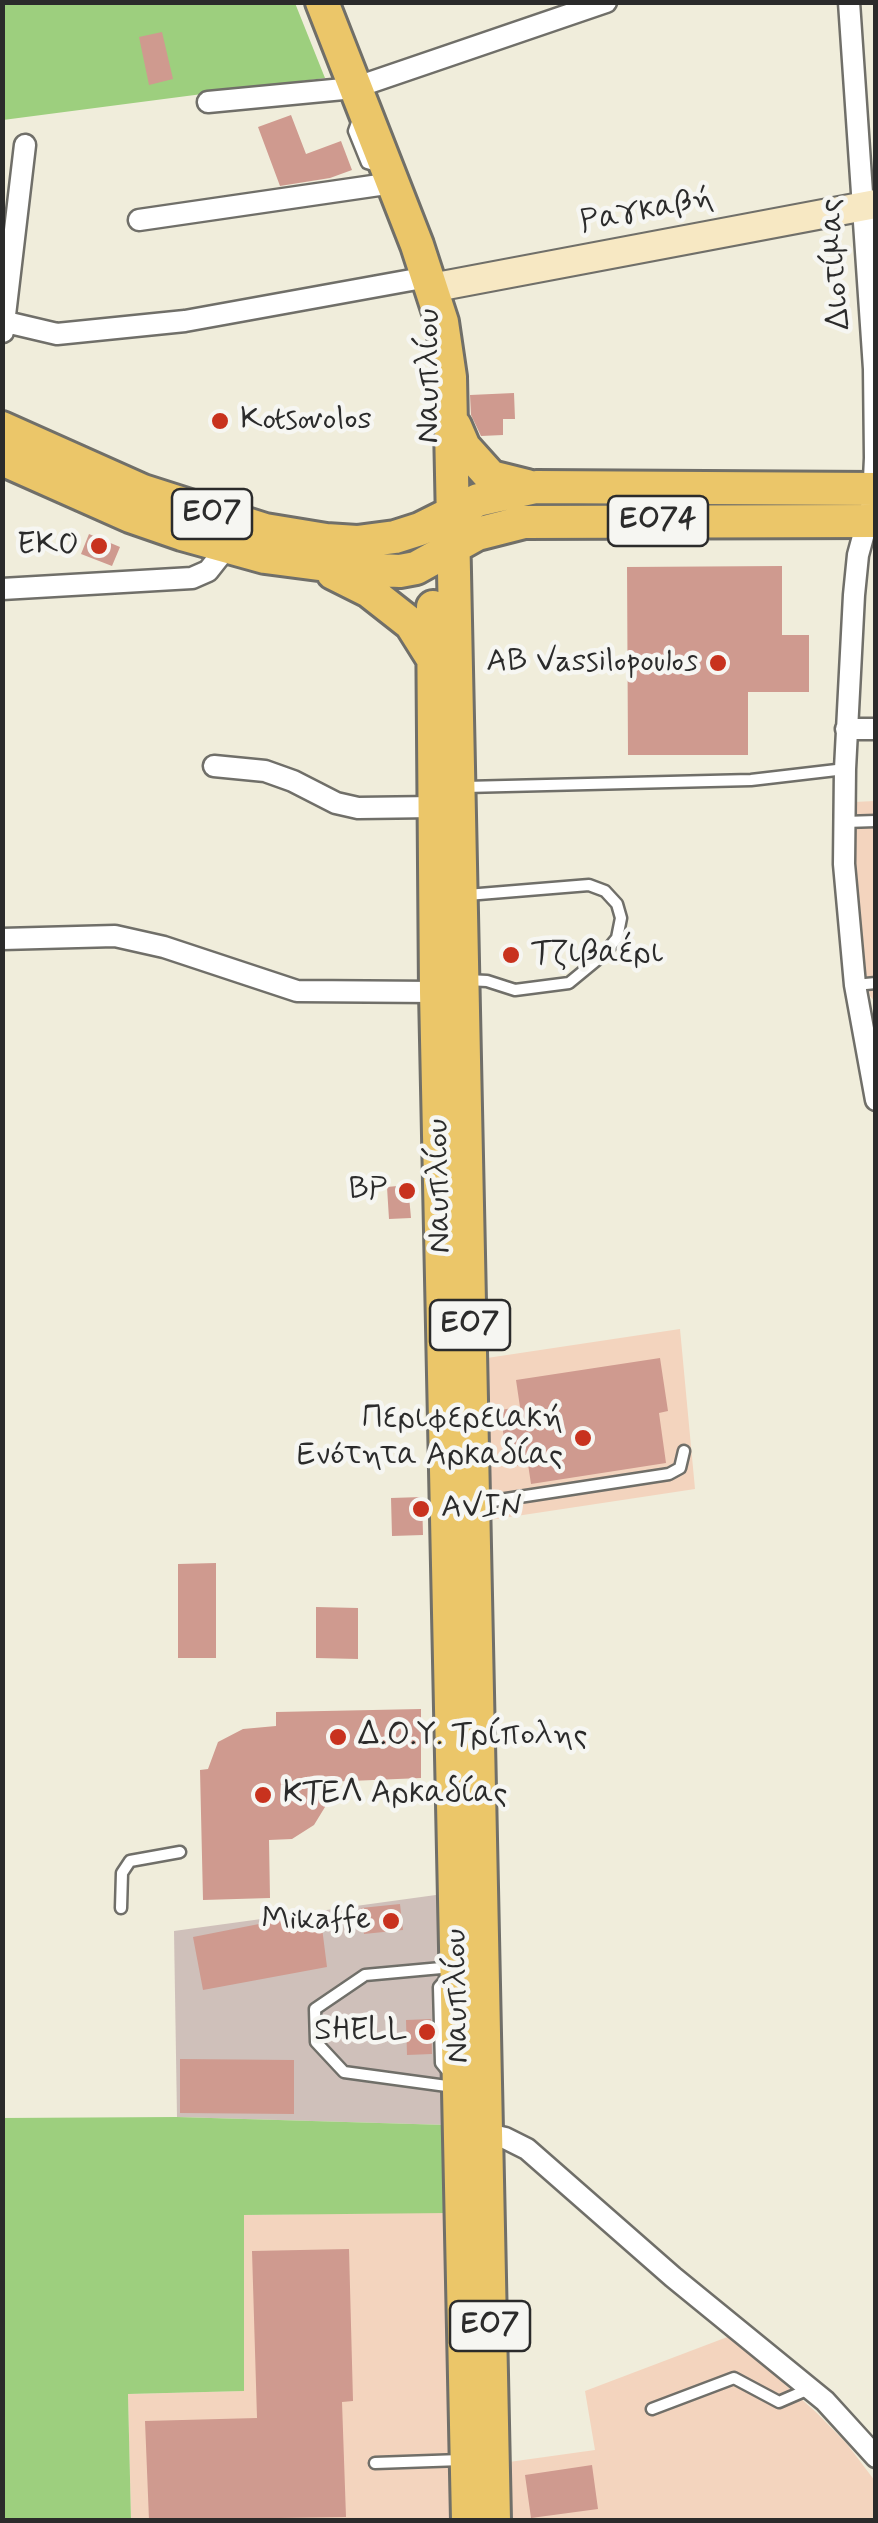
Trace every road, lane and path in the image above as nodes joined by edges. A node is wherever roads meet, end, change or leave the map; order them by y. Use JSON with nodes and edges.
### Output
{"nodes":[{"id":1,"x":322,"y":2,"type":"edge"},
{"id":2,"x":606,"y":2,"type":"edge"},
{"id":3,"x":849,"y":2,"type":"edge"},
{"id":4,"x":358,"y":97,"type":"junction"},
{"id":5,"x":208,"y":102,"type":"dead end"},
{"id":6,"x":25,"y":145,"type":"dead end"},
{"id":7,"x":391,"y":176,"type":"junction"},
{"id":8,"x":869,"y":205,"type":"edge"},
{"id":9,"x":139,"y":220,"type":"dead end"},
{"id":10,"x":430,"y":282,"type":"junction"},
{"id":11,"x":4,"y":328,"type":"edge"},
{"id":12,"x":451,"y":418,"type":"junction"},
{"id":13,"x":2,"y":428,"type":"edge"},
{"id":14,"x":2,"y":459,"type":"edge"},
{"id":15,"x":536,"y":487,"type":"junction"},
{"id":16,"x":873,"y":505,"type":"edge"},
{"id":17,"x":443,"y":535,"type":"junction"},
{"id":18,"x":228,"y":547,"type":"junction"},
{"id":19,"x":311,"y":564,"type":"junction"},
{"id":20,"x":2,"y":590,"type":"edge"},
{"id":21,"x":433,"y":659,"type":"junction"},
{"id":22,"x":876,"y":728,"type":"edge"},
{"id":23,"x":846,"y":729,"type":"junction"},
{"id":24,"x":214,"y":766,"type":"dead end"},
{"id":25,"x":845,"y":768,"type":"junction"},
{"id":26,"x":447,"y":797,"type":"junction"},
{"id":27,"x":876,"y":821,"type":"edge"},
{"id":28,"x":844,"y":822,"type":"junction"},
{"id":29,"x":461,"y":896,"type":"junction"},
{"id":30,"x":2,"y":939,"type":"edge"},
{"id":31,"x":865,"y":984,"type":"edge"},
{"id":32,"x":449,"y":986,"type":"junction"},
{"id":33,"x":876,"y":1100,"type":"edge"},
{"id":34,"x":684,"y":1450,"type":"dead end"},
{"id":35,"x":474,"y":1504,"type":"junction"},
{"id":36,"x":180,"y":1852,"type":"dead end"},
{"id":37,"x":121,"y":1908,"type":"dead end"},
{"id":38,"x":458,"y":1967,"type":"junction"},
{"id":39,"x":461,"y":2088,"type":"junction"},
{"id":40,"x":474,"y":2132,"type":"junction"},
{"id":41,"x":810,"y":2388,"type":"junction"},
{"id":42,"x":652,"y":2409,"type":"dead end"},
{"id":43,"x":876,"y":2457,"type":"edge"},
{"id":44,"x":467,"y":2460,"type":"junction"},
{"id":45,"x":375,"y":2463,"type":"dead end"},
{"id":46,"x":468,"y":2520,"type":"edge"},
{"id":47,"x":494,"y":2520,"type":"edge"}],
"edges":[{"from":1,"to":4,"type":"main road"},
{"from":2,"to":4,"type":"street"},
{"from":3,"to":8,"type":"street","name":"Διοτίμας"},
{"from":4,"to":5,"type":"street"},
{"from":4,"to":7,"type":"main road"},
{"from":6,"to":11,"type":"street"},
{"from":7,"to":9,"type":"street"},
{"from":7,"to":10,"type":"main road"},
{"from":8,"to":10,"type":"street","name":"Ραγκαβή"},
{"from":8,"to":16,"type":"street","name":"Διοτίμας"},
{"from":10,"to":11,"type":"street"},
{"from":10,"to":12,"type":"main road","name":"Ναυπλίου"},
{"from":10,"to":17,"type":"main road","name":"Ναυπλίου"},
{"from":12,"to":15,"type":"main road"},
{"from":12,"to":17,"type":"main road","name":"Ναυπλίου"},
{"from":13,"to":17,"type":"main road","number":"ΕΟ7"},
{"from":14,"to":18,"type":"main road","number":"ΕΟ7"},
{"from":15,"to":16,"type":"main road","number":"ΕΟ74"},
{"from":15,"to":17,"type":"main road","number":"ΕΟ74"},
{"from":16,"to":17,"type":"main road","number":"ΕΟ74"},
{"from":16,"to":23,"type":"street","name":"Διοτίμας"},
{"from":17,"to":19,"type":"main road","number":"ΕΟ7"},
{"from":17,"to":21,"type":"main road","name":"Ναυπλίου","number":"ΕΟ7"},
{"from":17,"to":26,"type":"main road","name":"Ναυπλίου","number":"ΕΟ7"},
{"from":18,"to":19,"type":"main road","number":"ΕΟ7"},
{"from":18,"to":20,"type":"street"},
{"from":19,"to":21,"type":"main road","number":"ΕΟ7"},
{"from":21,"to":26,"type":"main road","name":"Ναυπλίου","number":"ΕΟ7"},
{"from":22,"to":23,"type":"street"},
{"from":23,"to":25,"type":"street","name":"Διοτίμας"},
{"from":24,"to":26,"type":"street"},
{"from":25,"to":26,"type":"lane"},
{"from":25,"to":28,"type":"street","name":"Διοτίμας"},
{"from":26,"to":29,"type":"main road","name":"Ναυπλίου","number":"ΕΟ7"},
{"from":26,"to":32,"type":"main road","name":"Ναυπλίου","number":"ΕΟ7"},
{"from":27,"to":28,"type":"lane"},
{"from":28,"to":31,"type":"street","name":"Διοτίμας"},
{"from":29,"to":32,"type":"main road","name":"Ναυπλίου","number":"ΕΟ7"},
{"from":29,"to":32,"type":"lane"},
{"from":30,"to":32,"type":"street"},
{"from":31,"to":33,"type":"street","name":"Διοτίμας"},
{"from":32,"to":35,"type":"main road","name":"Ναυπλίου","number":"ΕΟ7"},
{"from":32,"to":38,"type":"main road","name":"Ναυπλίου","number":"ΕΟ7"},
{"from":34,"to":35,"type":"lane"},
{"from":35,"to":40,"type":"main road","name":"Ναυπλίου","number":"ΕΟ7"},
{"from":36,"to":37,"type":"lane"},
{"from":38,"to":39,"type":"main road","name":"Ναυπλίου","number":"ΕΟ7"},
{"from":38,"to":39,"type":"lane"},
{"from":39,"to":40,"type":"main road","name":"Ναυπλίου","number":"ΕΟ7"},
{"from":40,"to":41,"type":"street"},
{"from":40,"to":44,"type":"main road","name":"Ναυπλίου","number":"ΕΟ7"},
{"from":40,"to":47,"type":"main road","name":"Ναυπλίου","number":"ΕΟ7"},
{"from":41,"to":42,"type":"lane"},
{"from":41,"to":43,"type":"street"},
{"from":44,"to":45,"type":"lane"},
{"from":44,"to":46,"type":"main road","name":"Ναυπλίου","number":"ΕΟ7"}]}
